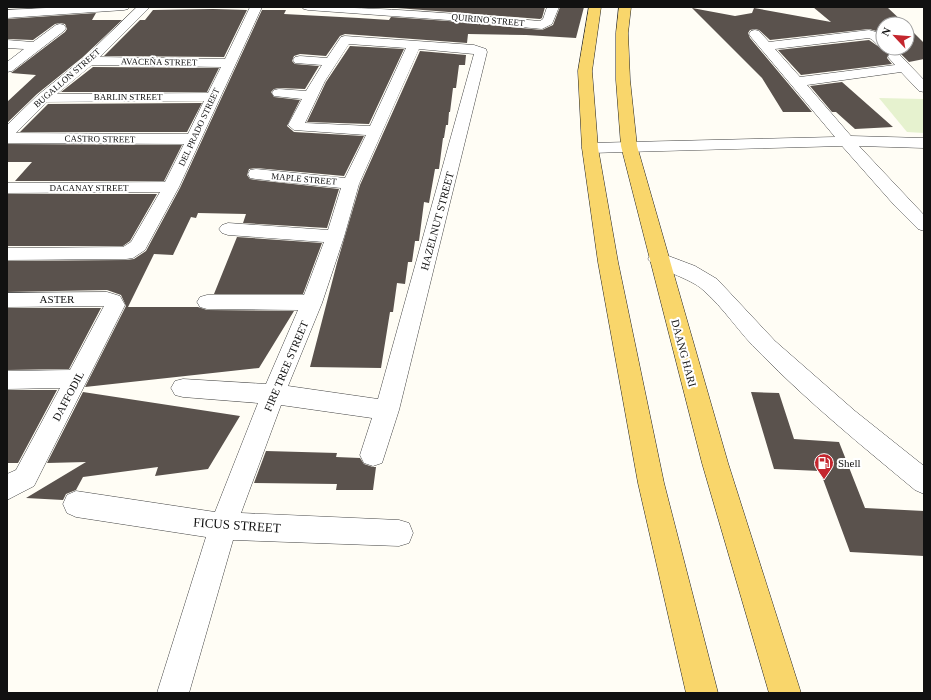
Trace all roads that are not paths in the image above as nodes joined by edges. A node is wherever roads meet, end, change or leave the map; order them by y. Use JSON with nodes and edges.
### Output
{"nodes":[{"id":1,"x":13,"y":7,"type":"edge"},
{"id":2,"x":124,"y":7,"type":"edge"},
{"id":3,"x":144,"y":7,"type":"edge"},
{"id":4,"x":256,"y":7,"type":"edge"},
{"id":5,"x":308,"y":7,"type":"edge"},
{"id":6,"x":553,"y":7,"type":"edge"},
{"id":7,"x":595,"y":7,"type":"edge"},
{"id":8,"x":625,"y":7,"type":"edge"},
{"id":9,"x":76,"y":8,"type":"edge"},
{"id":10,"x":332,"y":8,"type":"edge"},
{"id":11,"x":392,"y":10,"type":"edge"},
{"id":12,"x":451,"y":12,"type":"edge"},
{"id":13,"x":7,"y":13,"type":"edge"},
{"id":14,"x":60,"y":28,"type":"dead end"},
{"id":15,"x":755,"y":34,"type":"dead end"},
{"id":16,"x":875,"y":36,"type":"edge"},
{"id":17,"x":7,"y":44,"type":"edge"},
{"id":18,"x":414,"y":45,"type":"junction"},
{"id":19,"x":36,"y":46,"type":"junction"},
{"id":20,"x":767,"y":46,"type":"junction"},
{"id":21,"x":894,"y":56,"type":"edge"},
{"id":22,"x":300,"y":60,"type":"dead end"},
{"id":23,"x":89,"y":62,"type":"junction"},
{"id":24,"x":330,"y":62,"type":"junction"},
{"id":25,"x":230,"y":63,"type":"junction"},
{"id":26,"x":7,"y":68,"type":"edge"},
{"id":27,"x":904,"y":68,"type":"junction"},
{"id":28,"x":796,"y":82,"type":"junction"},
{"id":29,"x":924,"y":88,"type":"edge"},
{"id":30,"x":279,"y":93,"type":"dead end"},
{"id":31,"x":310,"y":96,"type":"junction"},
{"id":32,"x":214,"y":97,"type":"junction"},
{"id":33,"x":43,"y":98,"type":"junction"},
{"id":34,"x":376,"y":131,"type":"junction"},
{"id":35,"x":7,"y":134,"type":"edge"},
{"id":36,"x":7,"y":138,"type":"edge"},
{"id":37,"x":194,"y":139,"type":"junction"},
{"id":38,"x":846,"y":141,"type":"junction"},
{"id":39,"x":924,"y":143,"type":"edge"},
{"id":40,"x":629,"y":146,"type":"junction"},
{"id":41,"x":590,"y":148,"type":"junction"},
{"id":42,"x":256,"y":174,"type":"dead end"},
{"id":43,"x":351,"y":184,"type":"junction"},
{"id":44,"x":171,"y":187,"type":"junction"},
{"id":45,"x":7,"y":188,"type":"edge"},
{"id":46,"x":916,"y":209,"type":"edge"},
{"id":47,"x":924,"y":225,"type":"edge"},
{"id":48,"x":228,"y":229,"type":"dead end"},
{"id":49,"x":335,"y":237,"type":"junction"},
{"id":50,"x":7,"y":254,"type":"edge"},
{"id":51,"x":658,"y":259,"type":"junction"},
{"id":52,"x":107,"y":299,"type":"joint"},
{"id":53,"x":7,"y":300,"type":"edge"},
{"id":54,"x":207,"y":302,"type":"dead end"},
{"id":55,"x":312,"y":303,"type":"junction"},
{"id":56,"x":76,"y":379,"type":"junction"},
{"id":57,"x":7,"y":380,"type":"edge"},
{"id":58,"x":184,"y":388,"type":"dead end"},
{"id":59,"x":273,"y":394,"type":"junction"},
{"id":60,"x":387,"y":410,"type":"junction"},
{"id":61,"x":373,"y":455,"type":"dead end"},
{"id":62,"x":13,"y":481,"type":"edge"},
{"id":63,"x":924,"y":482,"type":"edge"},
{"id":64,"x":76,"y":504,"type":"dead end"},
{"id":65,"x":223,"y":526,"type":"junction"},
{"id":66,"x":399,"y":533,"type":"dead end"},
{"id":67,"x":173,"y":693,"type":"edge"},
{"id":68,"x":702,"y":693,"type":"edge"},
{"id":69,"x":785,"y":693,"type":"edge"}],
"edges":[{"from":1,"to":13,"type":"street"},
{"from":2,"to":9,"type":"street"},
{"from":3,"to":23,"type":"street","name":"BUGALLON STREET"},
{"from":4,"to":25,"type":"street","name":"DEL PRADO STREET"},
{"from":5,"to":10,"type":"street","name":"QUIRINO STREET"},
{"from":6,"to":12,"type":"street","name":"QUIRINO STREET"},
{"from":7,"to":41,"type":"main road"},
{"from":8,"to":40,"type":"main road","name":"DAANG HARI"},
{"from":9,"to":13,"type":"street"},
{"from":10,"to":11,"type":"street","name":"QUIRINO STREET"},
{"from":11,"to":12,"type":"street","name":"QUIRINO STREET"},
{"from":14,"to":19,"type":"street"},
{"from":15,"to":20,"type":"street"},
{"from":16,"to":20,"type":"street"},
{"from":17,"to":19,"type":"street"},
{"from":18,"to":24,"type":"street"},
{"from":18,"to":34,"type":"street","name":"FIRE TREE STREET"},
{"from":18,"to":60,"type":"street","name":"HAZELNUT STREET"},
{"from":19,"to":26,"type":"street"},
{"from":20,"to":28,"type":"street"},
{"from":21,"to":27,"type":"street"},
{"from":22,"to":24,"type":"street"},
{"from":23,"to":25,"type":"street","name":"AVACEÑA STREET"},
{"from":23,"to":33,"type":"street","name":"BUGALLON STREET"},
{"from":24,"to":31,"type":"street"},
{"from":25,"to":32,"type":"street","name":"DEL PRADO STREET"},
{"from":27,"to":28,"type":"street"},
{"from":27,"to":29,"type":"street"},
{"from":28,"to":38,"type":"street"},
{"from":30,"to":31,"type":"street"},
{"from":31,"to":34,"type":"street"},
{"from":32,"to":33,"type":"street","name":"BARLIN STREET"},
{"from":32,"to":37,"type":"street","name":"DEL PRADO STREET"},
{"from":33,"to":35,"type":"street","name":"BUGALLON STREET"},
{"from":34,"to":43,"type":"street","name":"FIRE TREE STREET"},
{"from":36,"to":37,"type":"street","name":"CASTRO STREET"},
{"from":37,"to":44,"type":"street","name":"DEL PRADO STREET"},
{"from":38,"to":39,"type":"street"},
{"from":38,"to":40,"type":"street"},
{"from":38,"to":46,"type":"street"},
{"from":40,"to":41,"type":"street"},
{"from":40,"to":51,"type":"main road","name":"DAANG HARI"},
{"from":41,"to":68,"type":"main road"},
{"from":42,"to":43,"type":"street","name":"MAPLE STREET"},
{"from":43,"to":49,"type":"street","name":"FIRE TREE STREET"},
{"from":44,"to":45,"type":"street","name":"DACANAY STREET"},
{"from":44,"to":50,"type":"street","name":"DEL PRADO STREET"},
{"from":46,"to":47,"type":"street"},
{"from":48,"to":49,"type":"street"},
{"from":49,"to":55,"type":"street","name":"FIRE TREE STREET"},
{"from":51,"to":63,"type":"street"},
{"from":51,"to":69,"type":"main road","name":"DAANG HARI"},
{"from":52,"to":53,"type":"street","name":"ASTER"},
{"from":52,"to":56,"type":"street","name":"DAFFODIL"},
{"from":54,"to":55,"type":"street"},
{"from":55,"to":59,"type":"street","name":"FIRE TREE STREET"},
{"from":56,"to":57,"type":"street"},
{"from":56,"to":62,"type":"street","name":"DAFFODIL"},
{"from":58,"to":59,"type":"street"},
{"from":59,"to":60,"type":"street"},
{"from":59,"to":65,"type":"street","name":"FIRE TREE STREET"},
{"from":60,"to":61,"type":"street","name":"HAZELNUT STREET"},
{"from":64,"to":65,"type":"street","name":"FICUS STREET"},
{"from":65,"to":66,"type":"street","name":"FICUS STREET"},
{"from":65,"to":67,"type":"street","name":"FIRE TREE STREET"}]}
